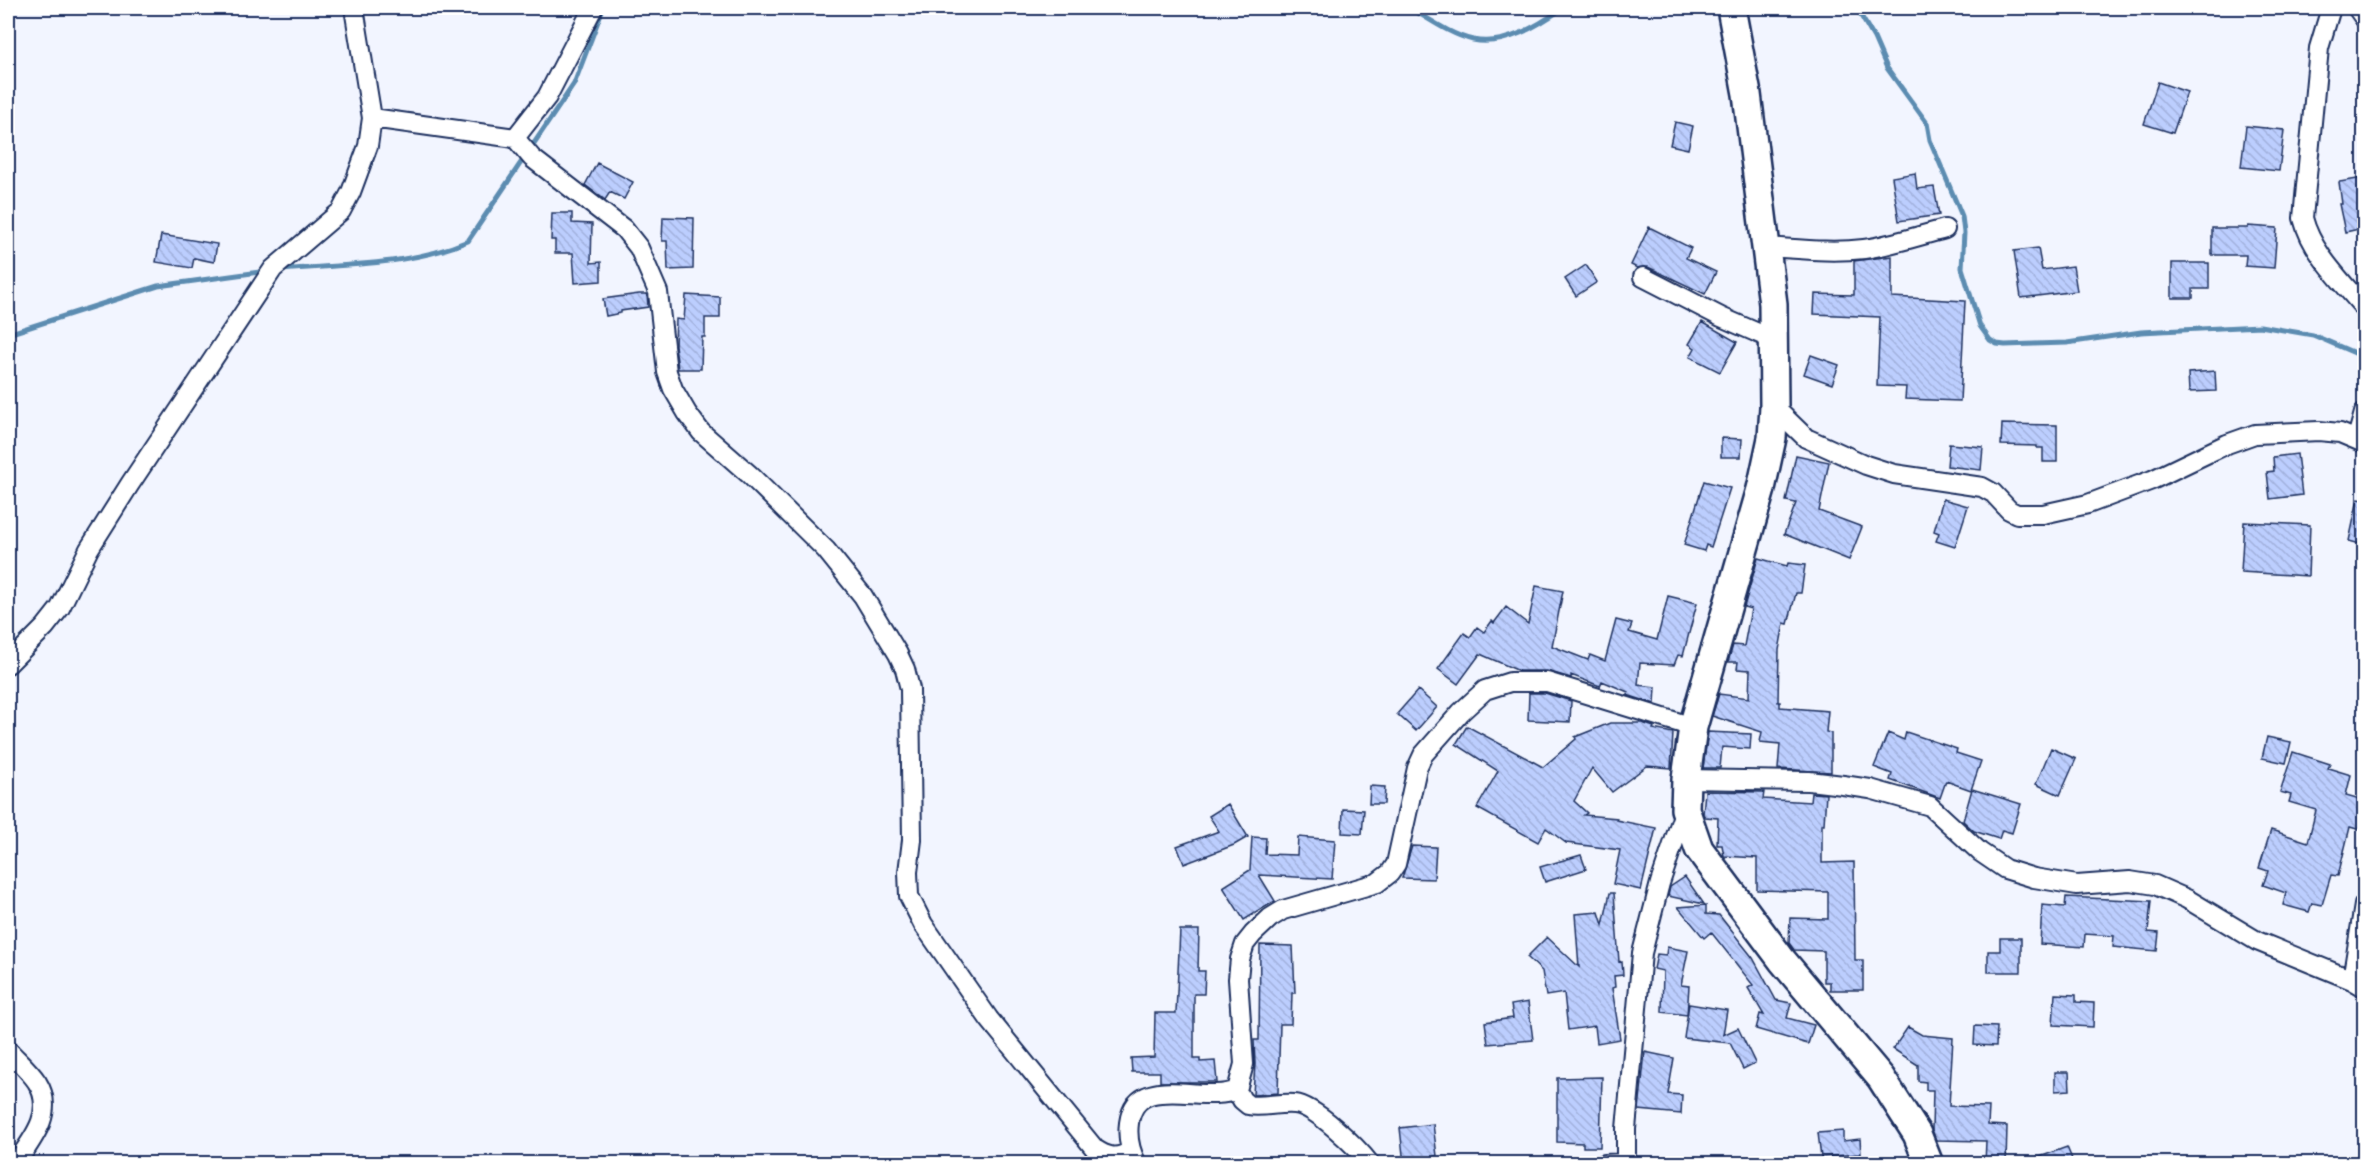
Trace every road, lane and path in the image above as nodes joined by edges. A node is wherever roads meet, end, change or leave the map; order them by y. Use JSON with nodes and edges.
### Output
{"nodes":[{"id":1,"x":354,"y":8,"type":"edge"},
{"id":2,"x":593,"y":8,"type":"edge"},
{"id":3,"x":1731,"y":8,"type":"edge"},
{"id":4,"x":2331,"y":8,"type":"edge"},
{"id":5,"x":2357,"y":8,"type":"edge"},
{"id":6,"x":2364,"y":18,"type":"edge"},
{"id":7,"x":372,"y":118,"type":"junction"},
{"id":8,"x":515,"y":138,"type":"junction"},
{"id":9,"x":1945,"y":229,"type":"dead end"},
{"id":10,"x":1766,"y":247,"type":"junction"},
{"id":11,"x":1643,"y":277,"type":"dead end"},
{"id":12,"x":2364,"y":308,"type":"edge"},
{"id":13,"x":1774,"y":340,"type":"junction"},
{"id":14,"x":1774,"y":407,"type":"junction"},
{"id":15,"x":2364,"y":413,"type":"edge"},
{"id":16,"x":2361,"y":441,"type":"edge"},
{"id":17,"x":8,"y":664,"type":"edge"},
{"id":18,"x":1693,"y":726,"type":"junction"},
{"id":19,"x":1686,"y":779,"type":"junction"},
{"id":20,"x":1685,"y":809,"type":"junction"},
{"id":21,"x":2364,"y":905,"type":"edge"},
{"id":22,"x":2358,"y":984,"type":"edge"},
{"id":23,"x":8,"y":1050,"type":"edge"},
{"id":24,"x":1237,"y":1090,"type":"junction"},
{"id":25,"x":1134,"y":1157,"type":"edge"},
{"id":26,"x":1626,"y":1163,"type":"edge"},
{"id":27,"x":15,"y":1164,"type":"edge"},
{"id":28,"x":1370,"y":1164,"type":"edge"},
{"id":29,"x":1605,"y":1164,"type":"edge"},
{"id":30,"x":1929,"y":1164,"type":"edge"}],
"edges":[{"from":1,"to":7,"type":"street"},
{"from":2,"to":8,"type":"street"},
{"from":3,"to":10,"type":"main road"},
{"from":4,"to":12,"type":"street"},
{"from":5,"to":6,"type":"street"},
{"from":7,"to":8,"type":"street"},
{"from":7,"to":17,"type":"street"},
{"from":8,"to":25,"type":"street"},
{"from":9,"to":10,"type":"street"},
{"from":10,"to":13,"type":"main road"},
{"from":11,"to":13,"type":"street"},
{"from":13,"to":14,"type":"main road"},
{"from":14,"to":16,"type":"street"},
{"from":14,"to":18,"type":"main road"},
{"from":15,"to":16,"type":"street"},
{"from":18,"to":19,"type":"main road"},
{"from":18,"to":24,"type":"street"},
{"from":19,"to":20,"type":"main road"},
{"from":19,"to":22,"type":"street"},
{"from":20,"to":26,"type":"street"},
{"from":20,"to":30,"type":"main road"},
{"from":21,"to":22,"type":"street"},
{"from":23,"to":27,"type":"street"},
{"from":24,"to":25,"type":"street"},
{"from":24,"to":28,"type":"street"},
{"from":26,"to":29,"type":"street"}]}
